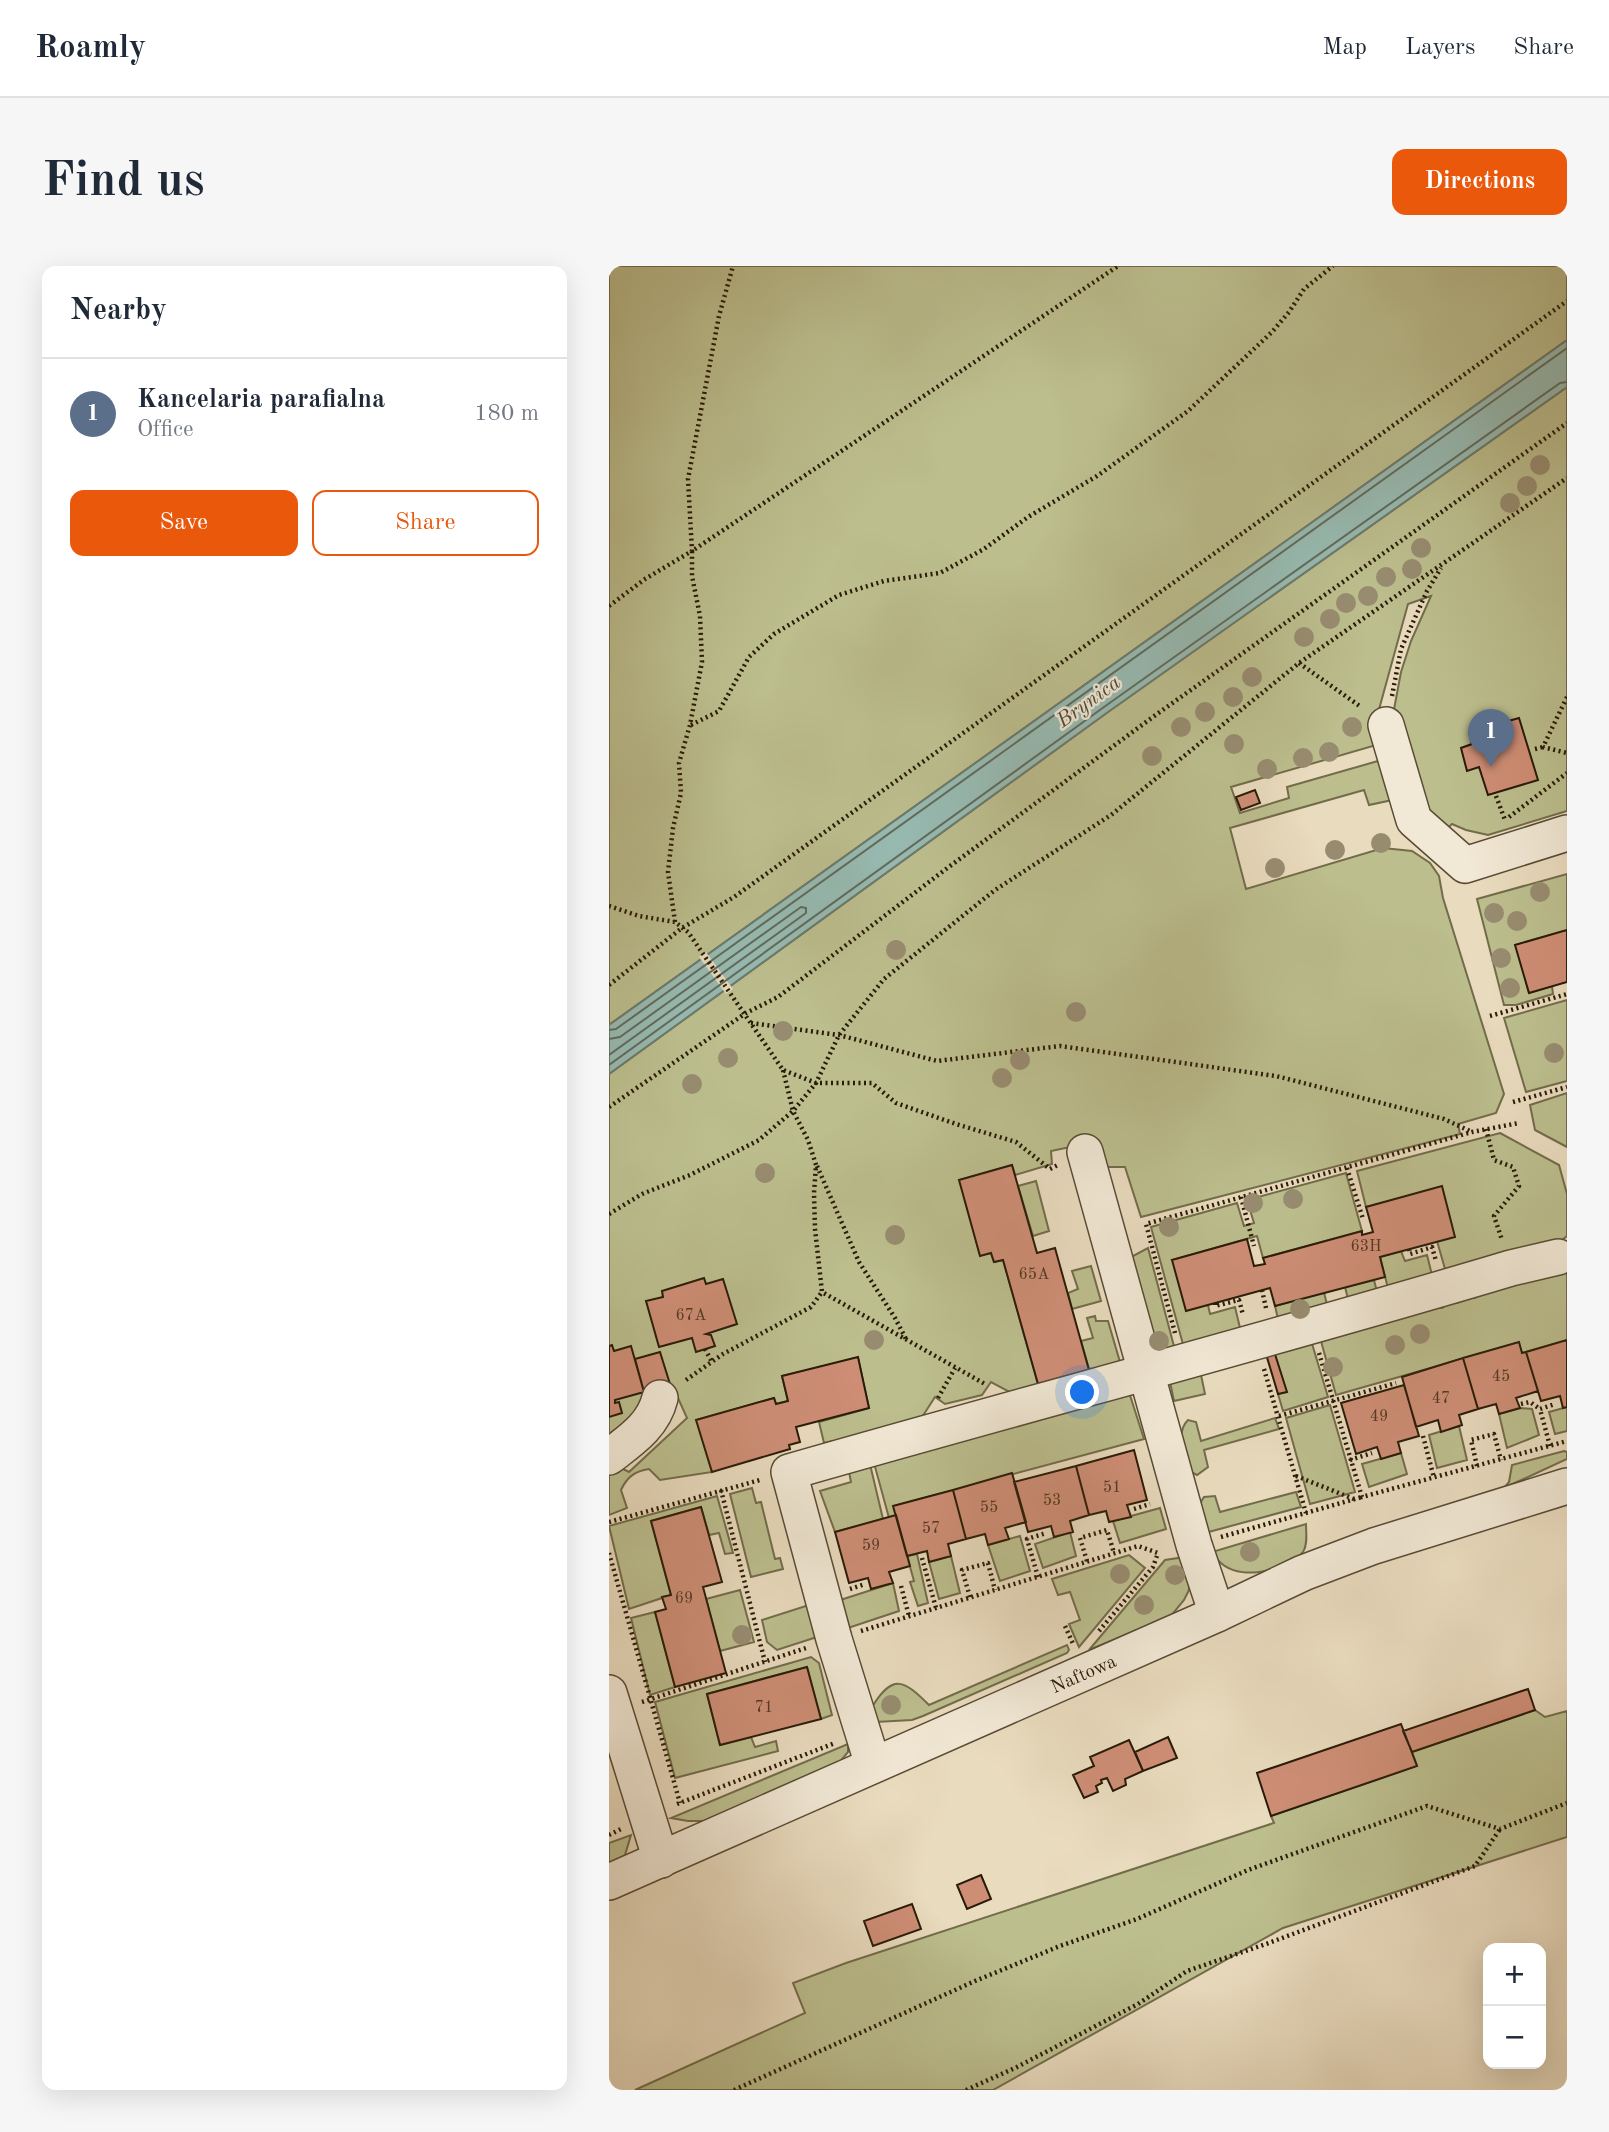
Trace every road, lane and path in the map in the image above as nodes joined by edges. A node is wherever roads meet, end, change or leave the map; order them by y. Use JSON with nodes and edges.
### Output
{"nodes":[{"id":1,"x":733,"y":266,"type":"edge"},
{"id":2,"x":1118,"y":266,"type":"edge"},
{"id":3,"x":1333,"y":266,"type":"edge"},
{"id":4,"x":1567,"y":301,"type":"edge"},
{"id":5,"x":1567,"y":423,"type":"edge"},
{"id":6,"x":1567,"y":478,"type":"edge"},
{"id":7,"x":692,"y":551,"type":"junction"},
{"id":8,"x":1444,"y":564,"type":"junction"},
{"id":9,"x":609,"y":606,"type":"edge"},
{"id":10,"x":1299,"y":663,"type":"junction"},
{"id":11,"x":1567,"y":697,"type":"edge"},
{"id":12,"x":691,"y":725,"type":"junction"},
{"id":13,"x":1386,"y":725,"type":"junction"},
{"id":14,"x":1543,"y":747,"type":"junction"},
{"id":15,"x":1535,"y":750,"type":"dead end"},
{"id":16,"x":1567,"y":752,"type":"edge"},
{"id":17,"x":1567,"y":773,"type":"edge"},
{"id":18,"x":1496,"y":796,"type":"dead end"},
{"id":19,"x":1567,"y":833,"type":"edge"},
{"id":20,"x":1511,"y":835,"type":"junction"},
{"id":21,"x":609,"y":906,"type":"edge"},
{"id":22,"x":675,"y":922,"type":"junction"},
{"id":23,"x":682,"y":928,"type":"junction"},
{"id":24,"x":609,"y":985,"type":"edge"},
{"id":25,"x":1567,"y":994,"type":"edge"},
{"id":26,"x":746,"y":1013,"type":"junction"},
{"id":27,"x":1490,"y":1016,"type":"dead end"},
{"id":28,"x":751,"y":1023,"type":"junction"},
{"id":29,"x":839,"y":1035,"type":"junction"},
{"id":30,"x":783,"y":1070,"type":"junction"},
{"id":31,"x":816,"y":1083,"type":"junction"},
{"id":32,"x":1567,"y":1087,"type":"edge"},
{"id":33,"x":1513,"y":1102,"type":"dead end"},
{"id":34,"x":609,"y":1107,"type":"edge"},
{"id":35,"x":793,"y":1111,"type":"junction"},
{"id":36,"x":1519,"y":1123,"type":"dead end"},
{"id":37,"x":1486,"y":1129,"type":"junction"},
{"id":38,"x":1472,"y":1132,"type":"junction"},
{"id":39,"x":1085,"y":1152,"type":"joint"},
{"id":40,"x":816,"y":1165,"type":"junction"},
{"id":41,"x":1347,"y":1168,"type":"junction"},
{"id":42,"x":1241,"y":1197,"type":"junction"},
{"id":43,"x":609,"y":1214,"type":"edge"},
{"id":44,"x":1363,"y":1219,"type":"dead end"},
{"id":45,"x":1254,"y":1246,"type":"dead end"},
{"id":46,"x":1432,"y":1248,"type":"dead end"},
{"id":47,"x":1409,"y":1249,"type":"dead end"},
{"id":48,"x":1558,"y":1257,"type":"dead end"},
{"id":49,"x":1511,"y":1268,"type":"junction"},
{"id":50,"x":822,"y":1292,"type":"junction"},
{"id":51,"x":1239,"y":1300,"type":"dead end"},
{"id":52,"x":1215,"y":1303,"type":"dead end"},
{"id":53,"x":907,"y":1341,"type":"junction"},
{"id":54,"x":1315,"y":1341,"type":"dead end"},
{"id":55,"x":705,"y":1349,"type":"dead end"},
{"id":56,"x":712,"y":1362,"type":"junction"},
{"id":57,"x":1183,"y":1362,"type":"junction"},
{"id":58,"x":955,"y":1368,"type":"junction"},
{"id":59,"x":1147,"y":1373,"type":"junction"},
{"id":60,"x":1396,"y":1383,"type":"dead end"},
{"id":61,"x":985,"y":1384,"type":"dead end"},
{"id":62,"x":660,"y":1398,"type":"joint"},
{"id":63,"x":938,"y":1399,"type":"dead end"},
{"id":64,"x":1273,"y":1399,"type":"dead end"},
{"id":65,"x":1332,"y":1400,"type":"junction"},
{"id":66,"x":1521,"y":1404,"type":"dead end"},
{"id":67,"x":1555,"y":1404,"type":"dead end"},
{"id":68,"x":1540,"y":1409,"type":"junction"},
{"id":69,"x":1278,"y":1416,"type":"junction"},
{"id":70,"x":1423,"y":1436,"type":"dead end"},
{"id":71,"x":1567,"y":1441,"type":"edge"},
{"id":72,"x":1550,"y":1446,"type":"junction"},
{"id":73,"x":1372,"y":1453,"type":"dead end"},
{"id":74,"x":609,"y":1457,"type":"edge"},
{"id":75,"x":1350,"y":1460,"type":"junction"},
{"id":76,"x":1501,"y":1460,"type":"junction"},
{"id":77,"x":1477,"y":1466,"type":"junction"},
{"id":78,"x":789,"y":1472,"type":"junction"},
{"id":79,"x":1296,"y":1476,"type":"junction"},
{"id":80,"x":1434,"y":1478,"type":"junction"},
{"id":81,"x":1567,"y":1486,"type":"edge"},
{"id":82,"x":721,"y":1490,"type":"junction"},
{"id":83,"x":1362,"y":1497,"type":"junction"},
{"id":84,"x":1355,"y":1500,"type":"junction"},
{"id":85,"x":1306,"y":1513,"type":"junction"},
{"id":86,"x":609,"y":1522,"type":"edge"},
{"id":87,"x":1046,"y":1532,"type":"dead end"},
{"id":88,"x":1194,"y":1545,"type":"junction"},
{"id":89,"x":609,"y":1553,"type":"edge"},
{"id":90,"x":1114,"y":1553,"type":"junction"},
{"id":91,"x":1158,"y":1553,"type":"junction"},
{"id":92,"x":922,"y":1558,"type":"dead end"},
{"id":93,"x":1087,"y":1561,"type":"junction"},
{"id":94,"x":1038,"y":1577,"type":"junction"},
{"id":95,"x":901,"y":1586,"type":"dead end"},
{"id":96,"x":995,"y":1590,"type":"junction"},
{"id":97,"x":970,"y":1597,"type":"junction"},
{"id":98,"x":936,"y":1608,"type":"junction"},
{"id":99,"x":1217,"y":1614,"type":"junction"},
{"id":100,"x":909,"y":1616,"type":"junction"},
{"id":101,"x":1065,"y":1626,"type":"dead end"},
{"id":102,"x":834,"y":1639,"type":"junction"},
{"id":103,"x":1091,"y":1641,"type":"dead end"},
{"id":104,"x":1077,"y":1653,"type":"dead end"},
{"id":105,"x":765,"y":1662,"type":"junction"},
{"id":106,"x":649,"y":1700,"type":"junction"},
{"id":107,"x":611,"y":1701,"type":"edge"},
{"id":108,"x":862,"y":1732,"type":"junction"},
{"id":109,"x":873,"y":1765,"type":"junction"},
{"id":110,"x":1567,"y":1802,"type":"edge"},
{"id":111,"x":680,"y":1803,"type":"junction"},
{"id":112,"x":1561,"y":1806,"type":"junction"},
{"id":113,"x":1567,"y":1809,"type":"edge"},
{"id":114,"x":646,"y":1818,"type":"junction"},
{"id":115,"x":1500,"y":1829,"type":"junction"},
{"id":116,"x":609,"y":1835,"type":"edge"},
{"id":117,"x":660,"y":1860,"type":"junction"},
{"id":118,"x":609,"y":1882,"type":"edge"},
{"id":119,"x":734,"y":2090,"type":"edge"},
{"id":120,"x":966,"y":2090,"type":"edge"}],
"edges":[{"from":1,"to":7,"type":"path"},
{"from":2,"to":7,"type":"path"},
{"from":3,"to":12,"type":"path"},
{"from":4,"to":23,"type":"path"},
{"from":5,"to":26,"type":"path"},
{"from":6,"to":8,"type":"path"},
{"from":7,"to":9,"type":"path"},
{"from":7,"to":12,"type":"path"},
{"from":8,"to":10,"type":"path"},
{"from":8,"to":13,"type":"path"},
{"from":10,"to":13,"type":"path"},
{"from":10,"to":29,"type":"path"},
{"from":11,"to":14,"type":"path"},
{"from":12,"to":22,"type":"path"},
{"from":13,"to":20,"type":"street"},
{"from":14,"to":15,"type":"path"},
{"from":14,"to":16,"type":"path"},
{"from":17,"to":20,"type":"path"},
{"from":18,"to":20,"type":"path"},
{"from":19,"to":20,"type":"street"},
{"from":21,"to":22,"type":"path"},
{"from":22,"to":23,"type":"path"},
{"from":23,"to":24,"type":"path"},
{"from":23,"to":26,"type":"path"},
{"from":25,"to":27,"type":"path"},
{"from":26,"to":28,"type":"path"},
{"from":26,"to":34,"type":"path"},
{"from":28,"to":29,"type":"path"},
{"from":28,"to":30,"type":"path"},
{"from":29,"to":31,"type":"path"},
{"from":29,"to":38,"type":"path"},
{"from":30,"to":31,"type":"path"},
{"from":30,"to":35,"type":"path"},
{"from":31,"to":35,"type":"path"},
{"from":31,"to":39,"type":"path"},
{"from":32,"to":33,"type":"path"},
{"from":35,"to":40,"type":"path"},
{"from":35,"to":43,"type":"path"},
{"from":36,"to":37,"type":"path"},
{"from":37,"to":38,"type":"path"},
{"from":37,"to":49,"type":"path"},
{"from":38,"to":41,"type":"path"},
{"from":39,"to":59,"type":"street"},
{"from":40,"to":50,"type":"path"},
{"from":40,"to":53,"type":"path"},
{"from":41,"to":42,"type":"path"},
{"from":41,"to":44,"type":"path"},
{"from":42,"to":45,"type":"path"},
{"from":42,"to":57,"type":"path"},
{"from":46,"to":47,"type":"path"},
{"from":48,"to":49,"type":"street"},
{"from":49,"to":57,"type":"street"},
{"from":50,"to":53,"type":"path"},
{"from":50,"to":56,"type":"path"},
{"from":51,"to":52,"type":"path"},
{"from":53,"to":58,"type":"path"},
{"from":54,"to":65,"type":"path"},
{"from":55,"to":56,"type":"path"},
{"from":56,"to":62,"type":"path"},
{"from":57,"to":59,"type":"street"},
{"from":58,"to":61,"type":"path"},
{"from":58,"to":63,"type":"path"},
{"from":59,"to":78,"type":"street"},
{"from":59,"to":88,"type":"street"},
{"from":60,"to":65,"type":"path"},
{"from":62,"to":74,"type":"street"},
{"from":64,"to":69,"type":"path"},
{"from":65,"to":69,"type":"path"},
{"from":65,"to":75,"type":"path"},
{"from":66,"to":68,"type":"path"},
{"from":67,"to":68,"type":"path"},
{"from":68,"to":72,"type":"path"},
{"from":69,"to":79,"type":"path"},
{"from":70,"to":80,"type":"path"},
{"from":71,"to":72,"type":"path"},
{"from":72,"to":76,"type":"path"},
{"from":73,"to":75,"type":"path"},
{"from":75,"to":83,"type":"path"},
{"from":76,"to":77,"type":"path"},
{"from":76,"to":77,"type":"path"},
{"from":77,"to":80,"type":"path"},
{"from":78,"to":82,"type":"path"},
{"from":78,"to":102,"type":"street"},
{"from":79,"to":84,"type":"path"},
{"from":79,"to":85,"type":"path"},
{"from":80,"to":83,"type":"path"},
{"from":81,"to":99,"type":"street","name":"Naftowa"},
{"from":82,"to":86,"type":"path"},
{"from":82,"to":105,"type":"path"},
{"from":83,"to":84,"type":"path"},
{"from":84,"to":85,"type":"path"},
{"from":85,"to":88,"type":"path"},
{"from":87,"to":94,"type":"path"},
{"from":88,"to":91,"type":"path"},
{"from":88,"to":99,"type":"street"},
{"from":89,"to":106,"type":"path"},
{"from":90,"to":91,"type":"path"},
{"from":90,"to":93,"type":"path"},
{"from":90,"to":93,"type":"path"},
{"from":91,"to":103,"type":"path"},
{"from":92,"to":98,"type":"path"},
{"from":93,"to":94,"type":"path"},
{"from":94,"to":96,"type":"path"},
{"from":95,"to":100,"type":"path"},
{"from":96,"to":97,"type":"path"},
{"from":96,"to":97,"type":"path"},
{"from":97,"to":98,"type":"path"},
{"from":98,"to":100,"type":"path"},
{"from":99,"to":109,"type":"street","name":"Naftowa"},
{"from":100,"to":102,"type":"path"},
{"from":101,"to":104,"type":"path"},
{"from":102,"to":105,"type":"path"},
{"from":102,"to":108,"type":"street"},
{"from":105,"to":106,"type":"path"},
{"from":106,"to":107,"type":"path"},
{"from":106,"to":111,"type":"path"},
{"from":107,"to":114,"type":"street"},
{"from":108,"to":109,"type":"street"},
{"from":108,"to":111,"type":"path"},
{"from":109,"to":117,"type":"street","name":"Naftowa"},
{"from":110,"to":112,"type":"path"},
{"from":111,"to":114,"type":"path"},
{"from":112,"to":113,"type":"path"},
{"from":112,"to":115,"type":"path"},
{"from":114,"to":116,"type":"path"},
{"from":114,"to":117,"type":"street"},
{"from":115,"to":119,"type":"path"},
{"from":115,"to":120,"type":"path"},
{"from":117,"to":118,"type":"street","name":"Naftowa"}]}
